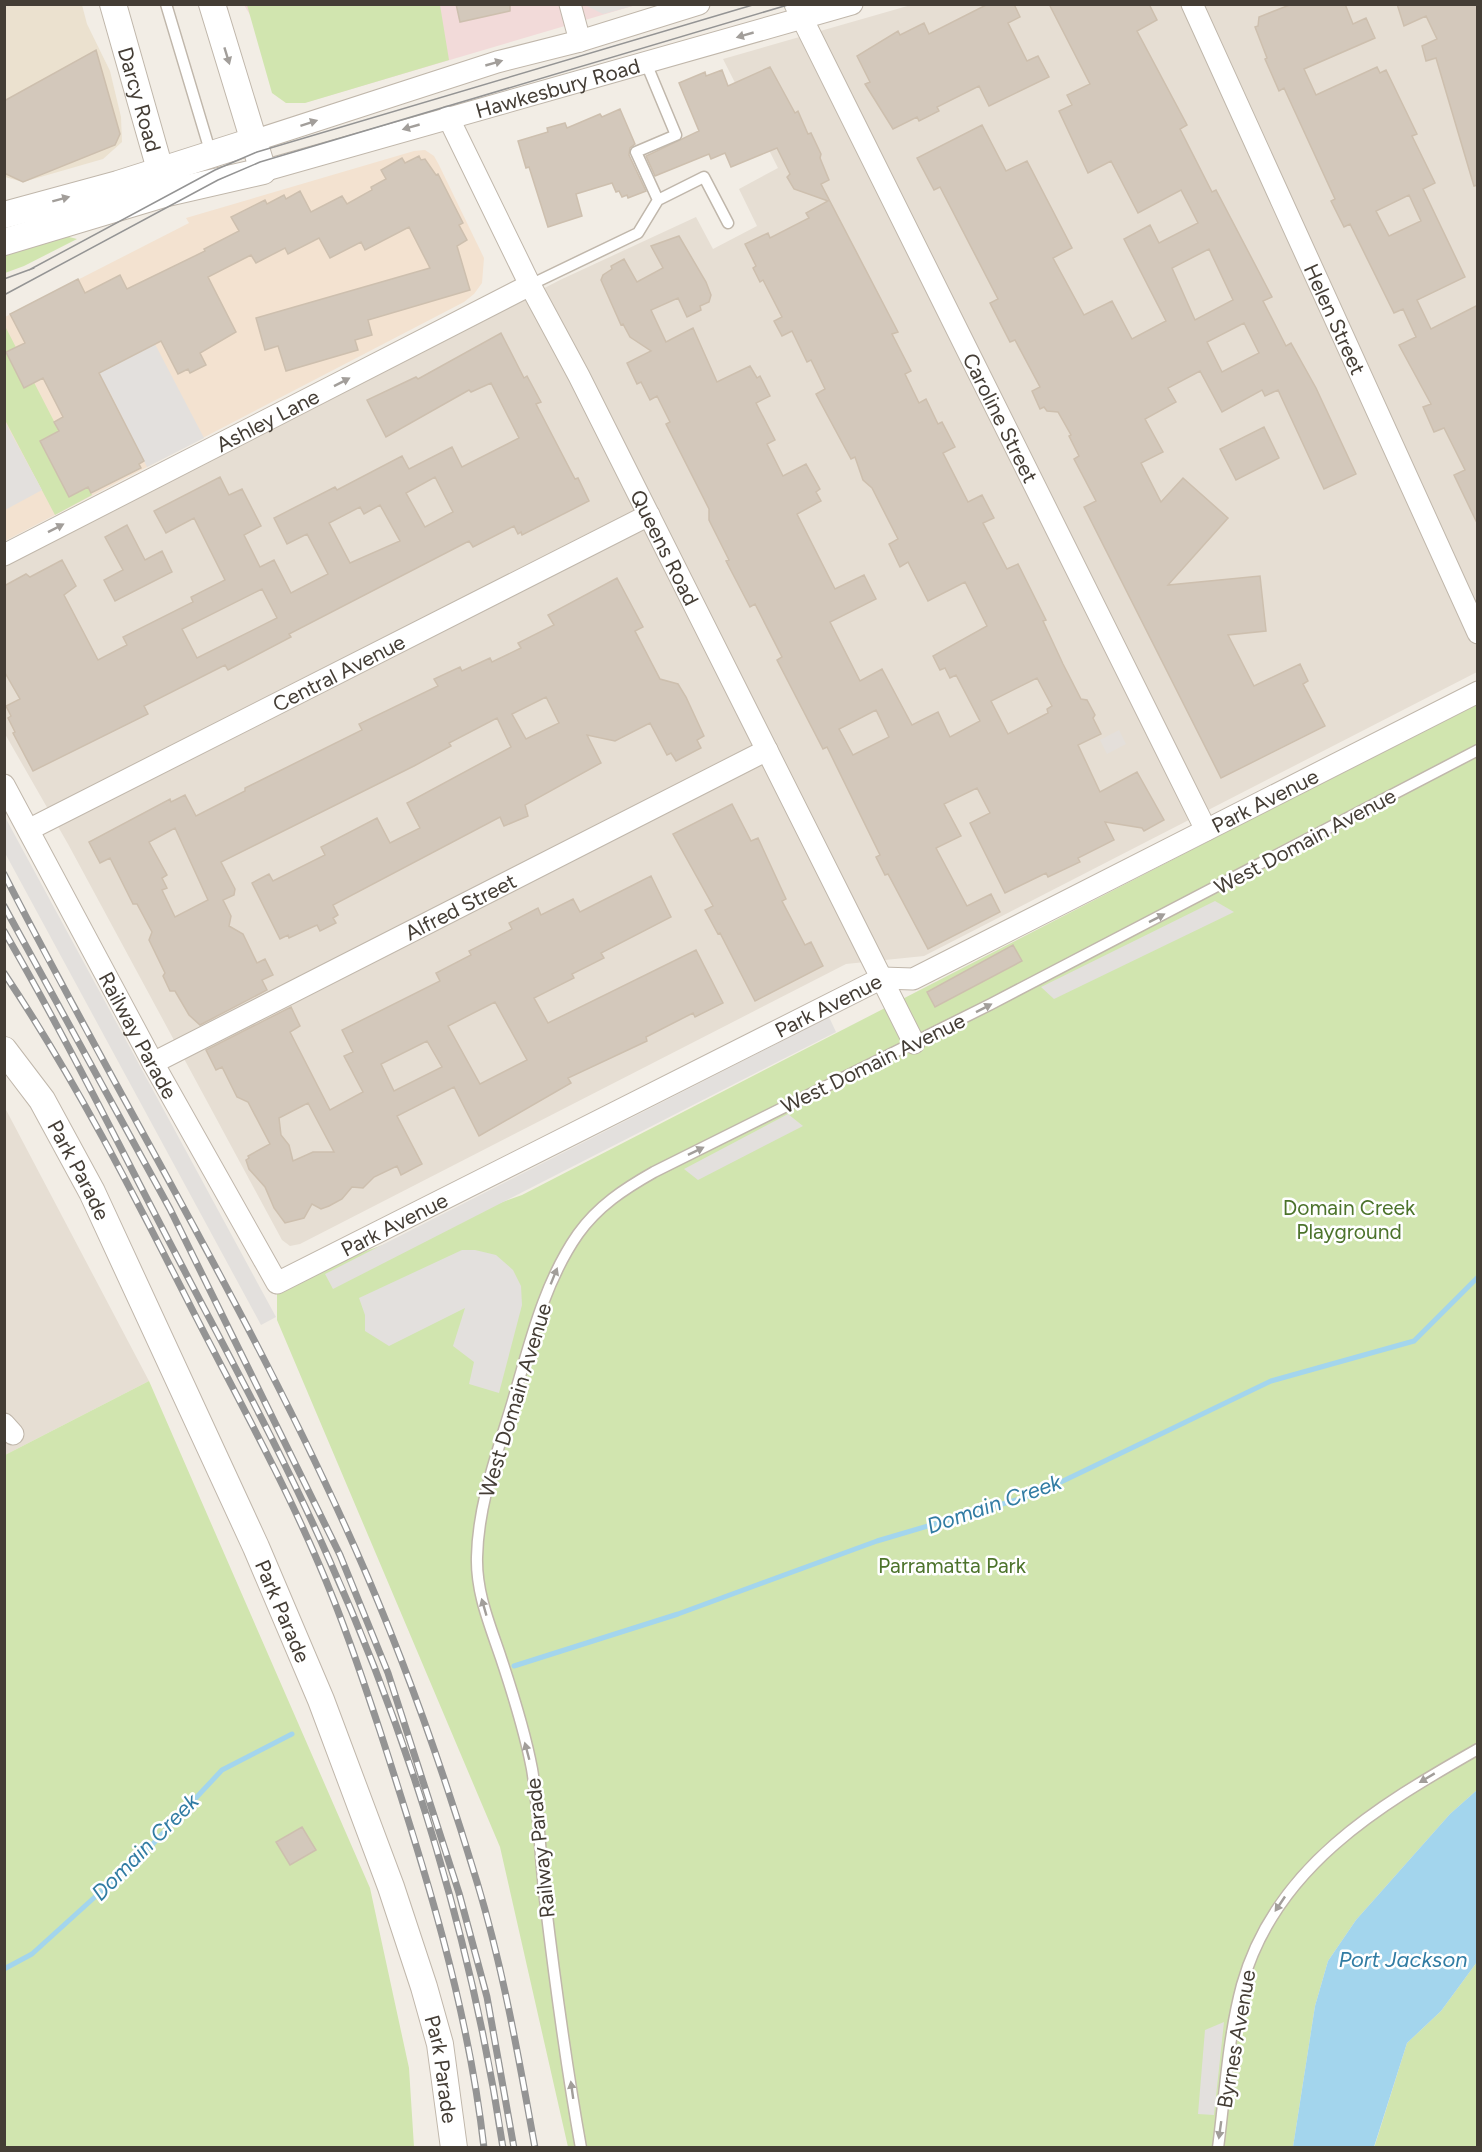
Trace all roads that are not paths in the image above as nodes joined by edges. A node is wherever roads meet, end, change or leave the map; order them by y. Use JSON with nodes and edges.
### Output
{"nodes":[{"id":1,"x":113,"y":4,"type":"edge"},
{"id":2,"x":166,"y":4,"type":"edge"},
{"id":3,"x":212,"y":4,"type":"edge"},
{"id":4,"x":570,"y":4,"type":"edge"},
{"id":5,"x":699,"y":4,"type":"edge"},
{"id":6,"x":852,"y":4,"type":"edge"},
{"id":7,"x":1192,"y":4,"type":"edge"},
{"id":8,"x":798,"y":12,"type":"edge"},
{"id":9,"x":580,"y":41,"type":"junction"},
{"id":10,"x":646,"y":63,"type":"junction"},
{"id":11,"x":448,"y":117,"type":"junction"},
{"id":12,"x":253,"y":141,"type":"junction"},
{"id":13,"x":214,"y":167,"type":"junction"},
{"id":14,"x":263,"y":171,"type":"junction"},
{"id":15,"x":164,"y":182,"type":"junction"},
{"id":16,"x":658,"y":200,"type":"junction"},
{"id":17,"x":7,"y":212,"type":"edge"},
{"id":18,"x":728,"y":223,"type":"dead end"},
{"id":19,"x":4,"y":242,"type":"edge"},
{"id":20,"x":530,"y":285,"type":"junction"},
{"id":21,"x":648,"y":515,"type":"junction"},
{"id":22,"x":4,"y":555,"type":"edge"},
{"id":23,"x":1478,"y":633,"type":"edge"},
{"id":24,"x":1478,"y":692,"type":"edge"},
{"id":25,"x":767,"y":750,"type":"junction"},
{"id":26,"x":1478,"y":750,"type":"edge"},
{"id":27,"x":4,"y":785,"type":"edge"},
{"id":28,"x":30,"y":829,"type":"junction"},
{"id":29,"x":1206,"y":830,"type":"junction"},
{"id":30,"x":882,"y":978,"type":"junction"},
{"id":31,"x":914,"y":1043,"type":"junction"},
{"id":32,"x":4,"y":1050,"type":"edge"},
{"id":33,"x":153,"y":1062,"type":"junction"},
{"id":34,"x":277,"y":1283,"type":"joint"},
{"id":35,"x":477,"y":1554,"type":"joint"},
{"id":36,"x":1478,"y":1749,"type":"edge"},
{"id":37,"x":454,"y":2148,"type":"edge"},
{"id":38,"x":581,"y":2148,"type":"edge"},
{"id":39,"x":1218,"y":2148,"type":"edge"}],
"edges":[{"from":1,"to":15,"type":"street","name":"Darcy Road"},
{"from":2,"to":13,"type":"lane"},
{"from":3,"to":12,"type":"street","one_way":true},
{"from":4,"to":9,"type":"street"},
{"from":5,"to":9,"type":"street","name":"Hawkesbury Road"},
{"from":6,"to":8,"type":"street","name":"Hawkesbury Road"},
{"from":7,"to":23,"type":"street","name":"Helen Street"},
{"from":8,"to":10,"type":"street","name":"Hawkesbury Road","one_way":true},
{"from":8,"to":29,"type":"street","name":"Caroline Street"},
{"from":12,"to":9,"type":"street","name":"Hawkesbury Road","one_way":true},
{"from":10,"to":11,"type":"street","name":"Hawkesbury Road"},
{"from":10,"to":16,"type":"lane"},
{"from":11,"to":14,"type":"street","name":"Hawkesbury Road","one_way":true},
{"from":11,"to":20,"type":"street","name":"Queens Road"},
{"from":12,"to":13,"type":"street","name":"Hawkesbury Road"},
{"from":12,"to":14,"type":"street"},
{"from":13,"to":14,"type":"street","name":"Hawkesbury Road"},
{"from":13,"to":15,"type":"street","name":"Hawkesbury Road"},
{"from":17,"to":15,"type":"street","name":"Hawkesbury Road","one_way":true},
{"from":15,"to":19,"type":"street","name":"Hawkesbury Road"},
{"from":16,"to":18,"type":"lane"},
{"from":16,"to":20,"type":"lane"},
{"from":20,"to":21,"type":"street","name":"Queens Road"},
{"from":22,"to":20,"type":"street","name":"Ashley Lane","one_way":true},
{"from":21,"to":25,"type":"street","name":"Queens Road"},
{"from":21,"to":28,"type":"street","name":"Central Avenue"},
{"from":24,"to":29,"type":"street","name":"Park Avenue"},
{"from":25,"to":30,"type":"street","name":"Queens Road"},
{"from":25,"to":33,"type":"street","name":"Alfred Street"},
{"from":31,"to":26,"type":"lane","name":"West Domain Avenue","one_way":true},
{"from":27,"to":28,"type":"street","name":"Railway Parade"},
{"from":28,"to":33,"type":"street","name":"Railway Parade"},
{"from":29,"to":30,"type":"street","name":"Park Avenue"},
{"from":30,"to":31,"type":"street","name":"Queens Road"},
{"from":30,"to":34,"type":"street","name":"Park Avenue"},
{"from":35,"to":31,"type":"lane","name":"West Domain Avenue","one_way":true},
{"from":32,"to":37,"type":"street","name":"Park Parade"},
{"from":33,"to":34,"type":"street","name":"Railway Parade"},
{"from":38,"to":35,"type":"lane","name":"Railway Parade","one_way":true},
{"from":36,"to":39,"type":"lane","name":"Byrnes Avenue","one_way":true}]}
